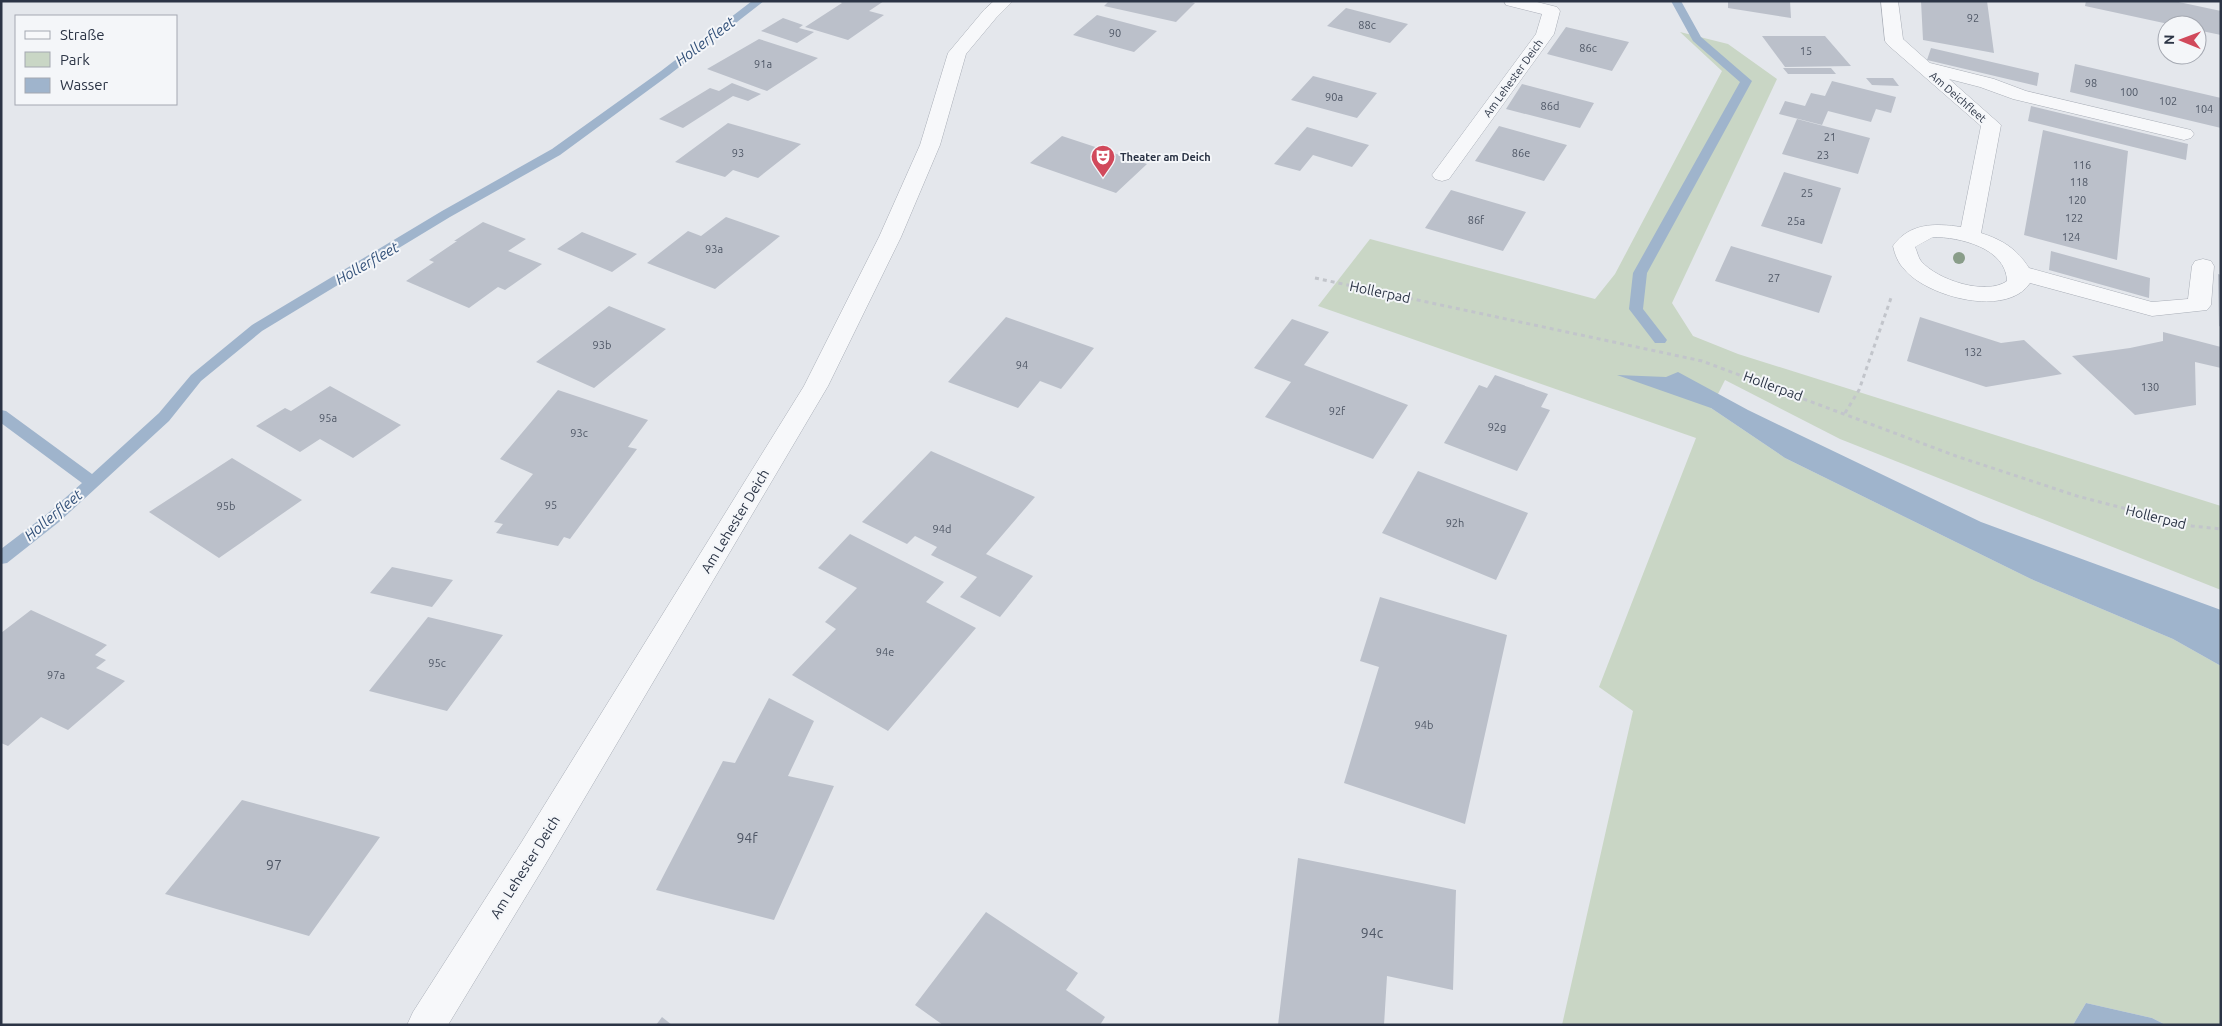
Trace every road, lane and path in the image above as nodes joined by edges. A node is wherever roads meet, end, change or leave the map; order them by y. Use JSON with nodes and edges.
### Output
{"nodes":[{"id":1,"x":1005,"y":1,"type":"edge"},
{"id":2,"x":1512,"y":1,"type":"edge"},
{"id":3,"x":1889,"y":1,"type":"edge"},
{"id":4,"x":1924,"y":67,"type":"junction"},
{"id":5,"x":2184,"y":134,"type":"dead end"},
{"id":6,"x":1442,"y":174,"type":"dead end"},
{"id":7,"x":1970,"y":235,"type":"junction"},
{"id":8,"x":1906,"y":255,"type":"junction"},
{"id":9,"x":2203,"y":266,"type":"dead end"},
{"id":10,"x":2020,"y":273,"type":"junction"},
{"id":11,"x":1315,"y":278,"type":"dead end"},
{"id":12,"x":1845,"y":413,"type":"junction"},
{"id":13,"x":2221,"y":529,"type":"edge"},
{"id":14,"x":426,"y":1025,"type":"edge"}],
"edges":[{"from":1,"to":14,"type":"street","name":"Am Lehester Deich"},
{"from":2,"to":6,"type":"street","name":"Am Lehester Deich"},
{"from":3,"to":4,"type":"street","name":"Am Deichfleet"},
{"from":4,"to":5,"type":"street"},
{"from":4,"to":7,"type":"street","name":"Am Deichfleet"},
{"from":7,"to":8,"type":"street"},
{"from":7,"to":10,"type":"street"},
{"from":8,"to":10,"type":"street"},
{"from":8,"to":12,"type":"path"},
{"from":9,"to":10,"type":"street"},
{"from":11,"to":12,"type":"path","name":"Hollerpad"},
{"from":12,"to":13,"type":"path","name":"Hollerpad"}]}
